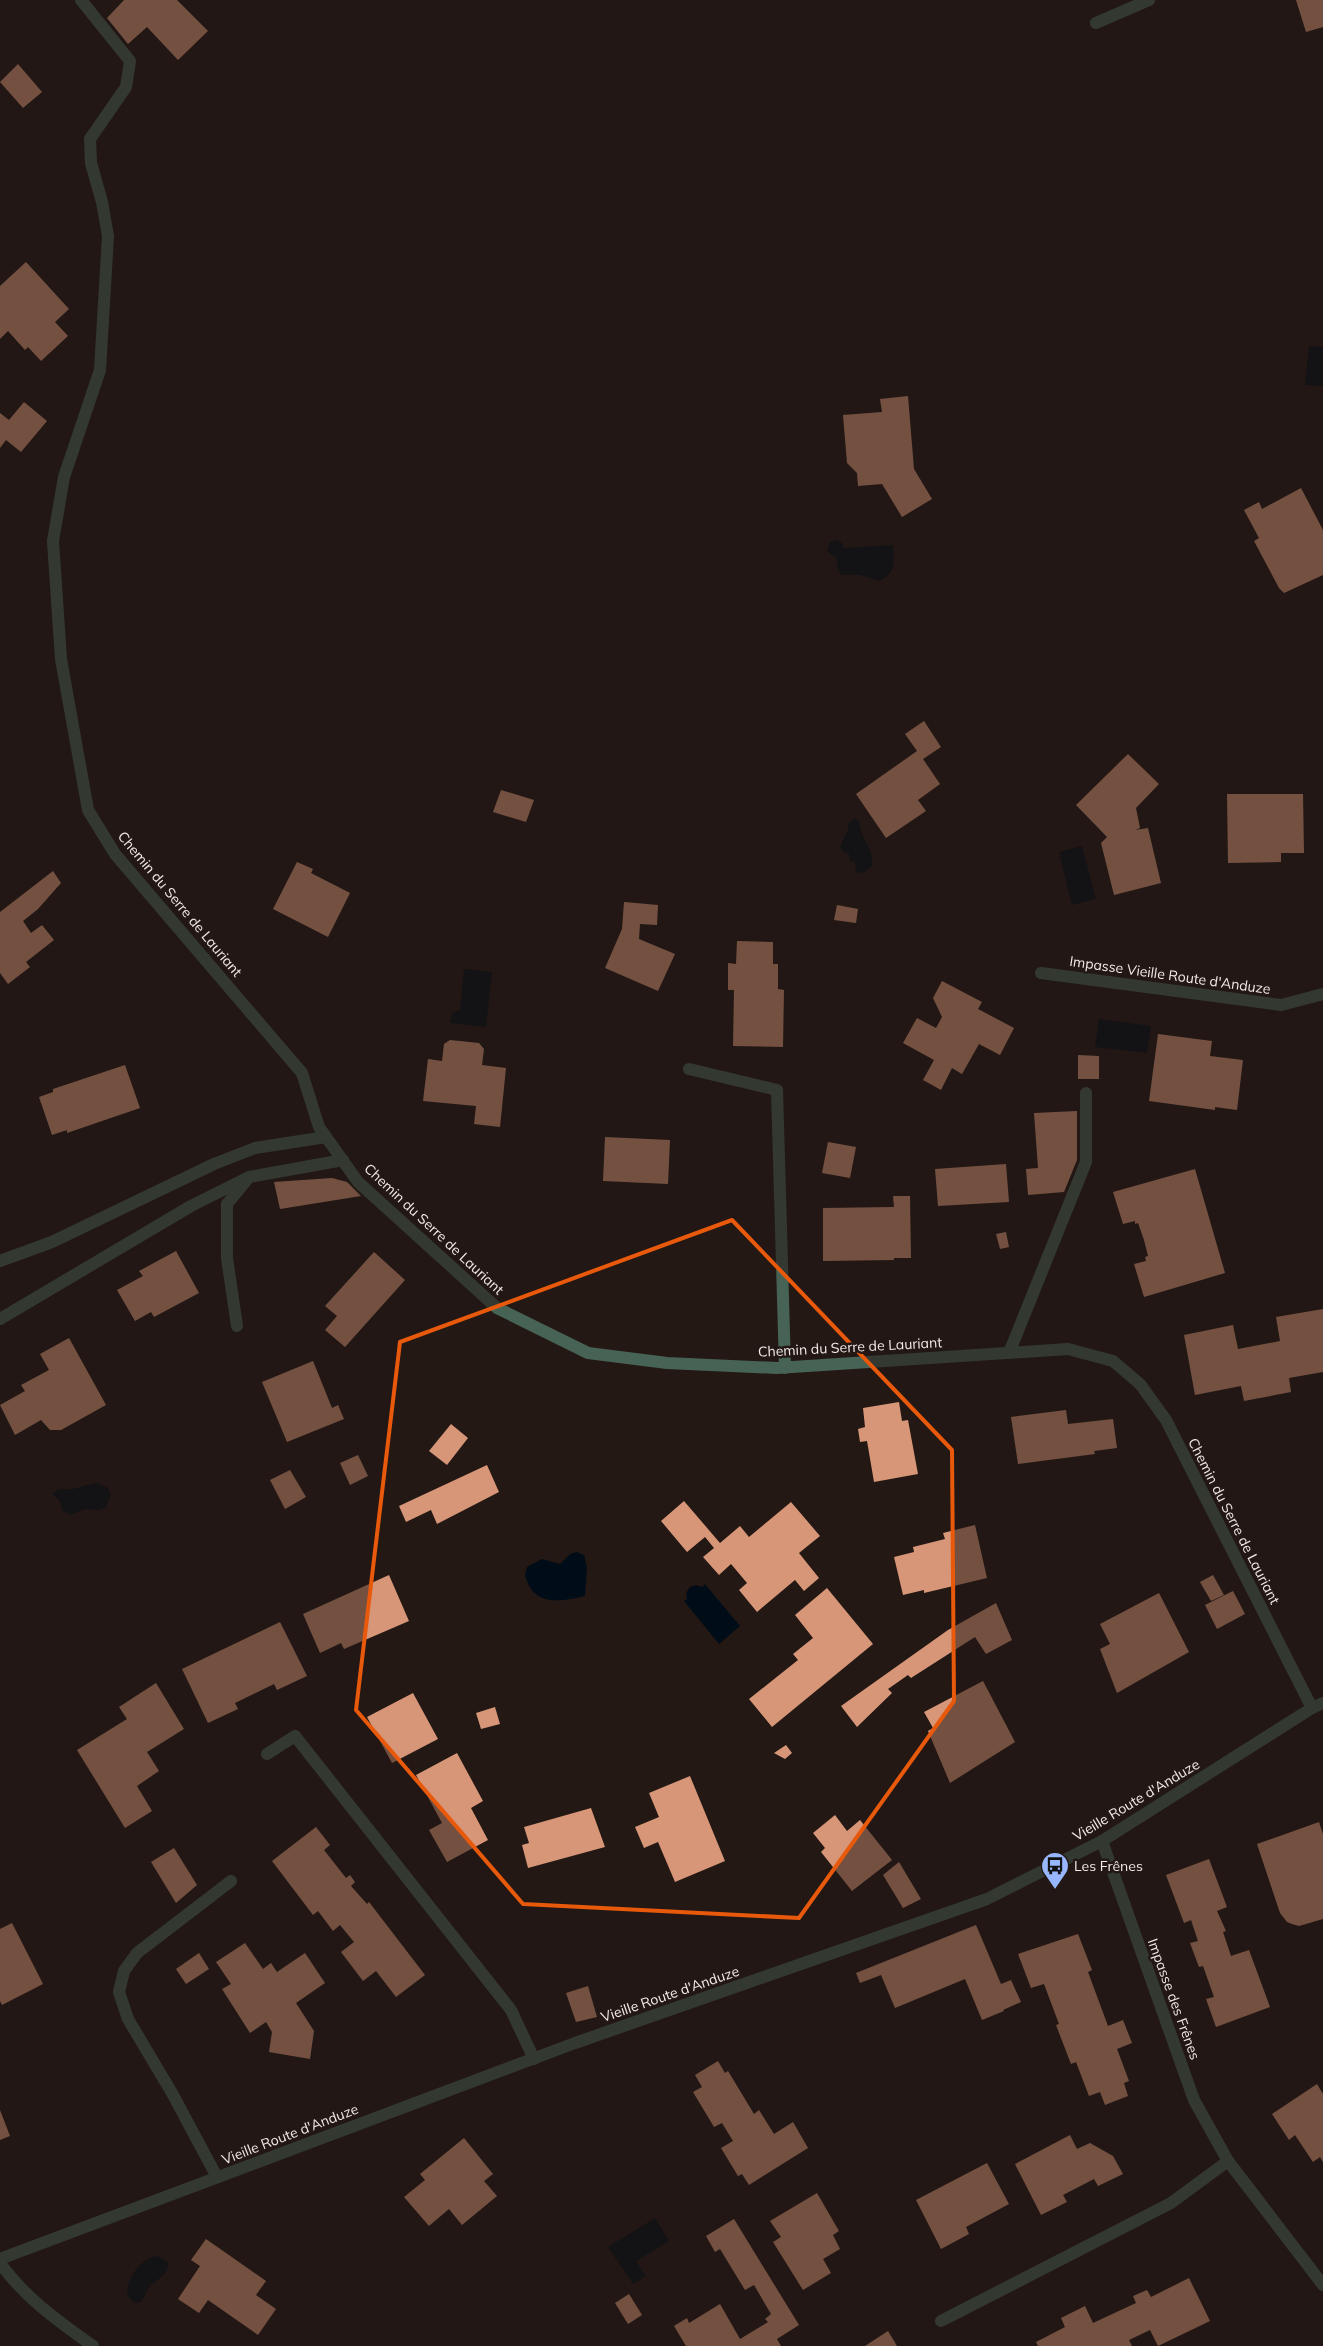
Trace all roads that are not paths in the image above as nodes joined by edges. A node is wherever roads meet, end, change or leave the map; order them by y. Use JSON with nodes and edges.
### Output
{"nodes":[{"id":1,"x":81,"y":0,"type":"edge"},
{"id":2,"x":1149,"y":0,"type":"edge"},
{"id":3,"x":1096,"y":23,"type":"dead end"},
{"id":4,"x":1041,"y":973,"type":"dead end"},
{"id":5,"x":1323,"y":994,"type":"edge"},
{"id":6,"x":689,"y":1069,"type":"dead end"},
{"id":7,"x":1086,"y":1093,"type":"dead end"},
{"id":8,"x":326,"y":1137,"type":"junction"},
{"id":9,"x":342,"y":1160,"type":"junction"},
{"id":10,"x":249,"y":1177,"type":"junction"},
{"id":11,"x":0,"y":1261,"type":"edge"},
{"id":12,"x":0,"y":1319,"type":"edge"},
{"id":13,"x":237,"y":1326,"type":"dead end"},
{"id":14,"x":1009,"y":1353,"type":"junction"},
{"id":15,"x":785,"y":1368,"type":"junction"},
{"id":16,"x":1317,"y":1706,"type":"edge"},
{"id":17,"x":268,"y":1754,"type":"dead end"},
{"id":18,"x":1102,"y":1841,"type":"junction"},
{"id":19,"x":231,"y":1881,"type":"dead end"},
{"id":20,"x":534,"y":2059,"type":"junction"},
{"id":21,"x":1228,"y":2161,"type":"junction"},
{"id":22,"x":217,"y":2177,"type":"junction"},
{"id":23,"x":0,"y":2259,"type":"edge"},
{"id":24,"x":0,"y":2263,"type":"edge"},
{"id":25,"x":1323,"y":2285,"type":"edge"},
{"id":26,"x":941,"y":2322,"type":"dead end"},
{"id":27,"x":93,"y":2346,"type":"edge"}],
"edges":[{"from":1,"to":8,"type":"street","name":"Chemin du Serre de Lauriant"},
{"from":2,"to":3,"type":"street"},
{"from":4,"to":5,"type":"street","name":"Impasse Vieille Route d'Anduze"},
{"from":6,"to":15,"type":"street"},
{"from":7,"to":14,"type":"street"},
{"from":8,"to":9,"type":"street","name":"Chemin du Serre de Lauriant"},
{"from":8,"to":11,"type":"street"},
{"from":9,"to":10,"type":"street"},
{"from":9,"to":15,"type":"street","name":"Chemin du Serre de Lauriant"},
{"from":10,"to":12,"type":"street"},
{"from":10,"to":13,"type":"street"},
{"from":14,"to":15,"type":"street","name":"Chemin du Serre de Lauriant"},
{"from":14,"to":16,"type":"street","name":"Chemin du Serre de Lauriant"},
{"from":16,"to":18,"type":"street","name":"Vieille Route d'Anduze"},
{"from":17,"to":20,"type":"street"},
{"from":18,"to":20,"type":"street","name":"Vieille Route d'Anduze"},
{"from":18,"to":21,"type":"street","name":"Impasse des Frênes"},
{"from":19,"to":22,"type":"street"},
{"from":20,"to":22,"type":"street","name":"Vieille Route d'Anduze"},
{"from":21,"to":25,"type":"street","name":"Impasse des Frênes"},
{"from":21,"to":26,"type":"street"},
{"from":22,"to":23,"type":"street","name":"Vieille Route d'Anduze"},
{"from":24,"to":27,"type":"street"}]}
